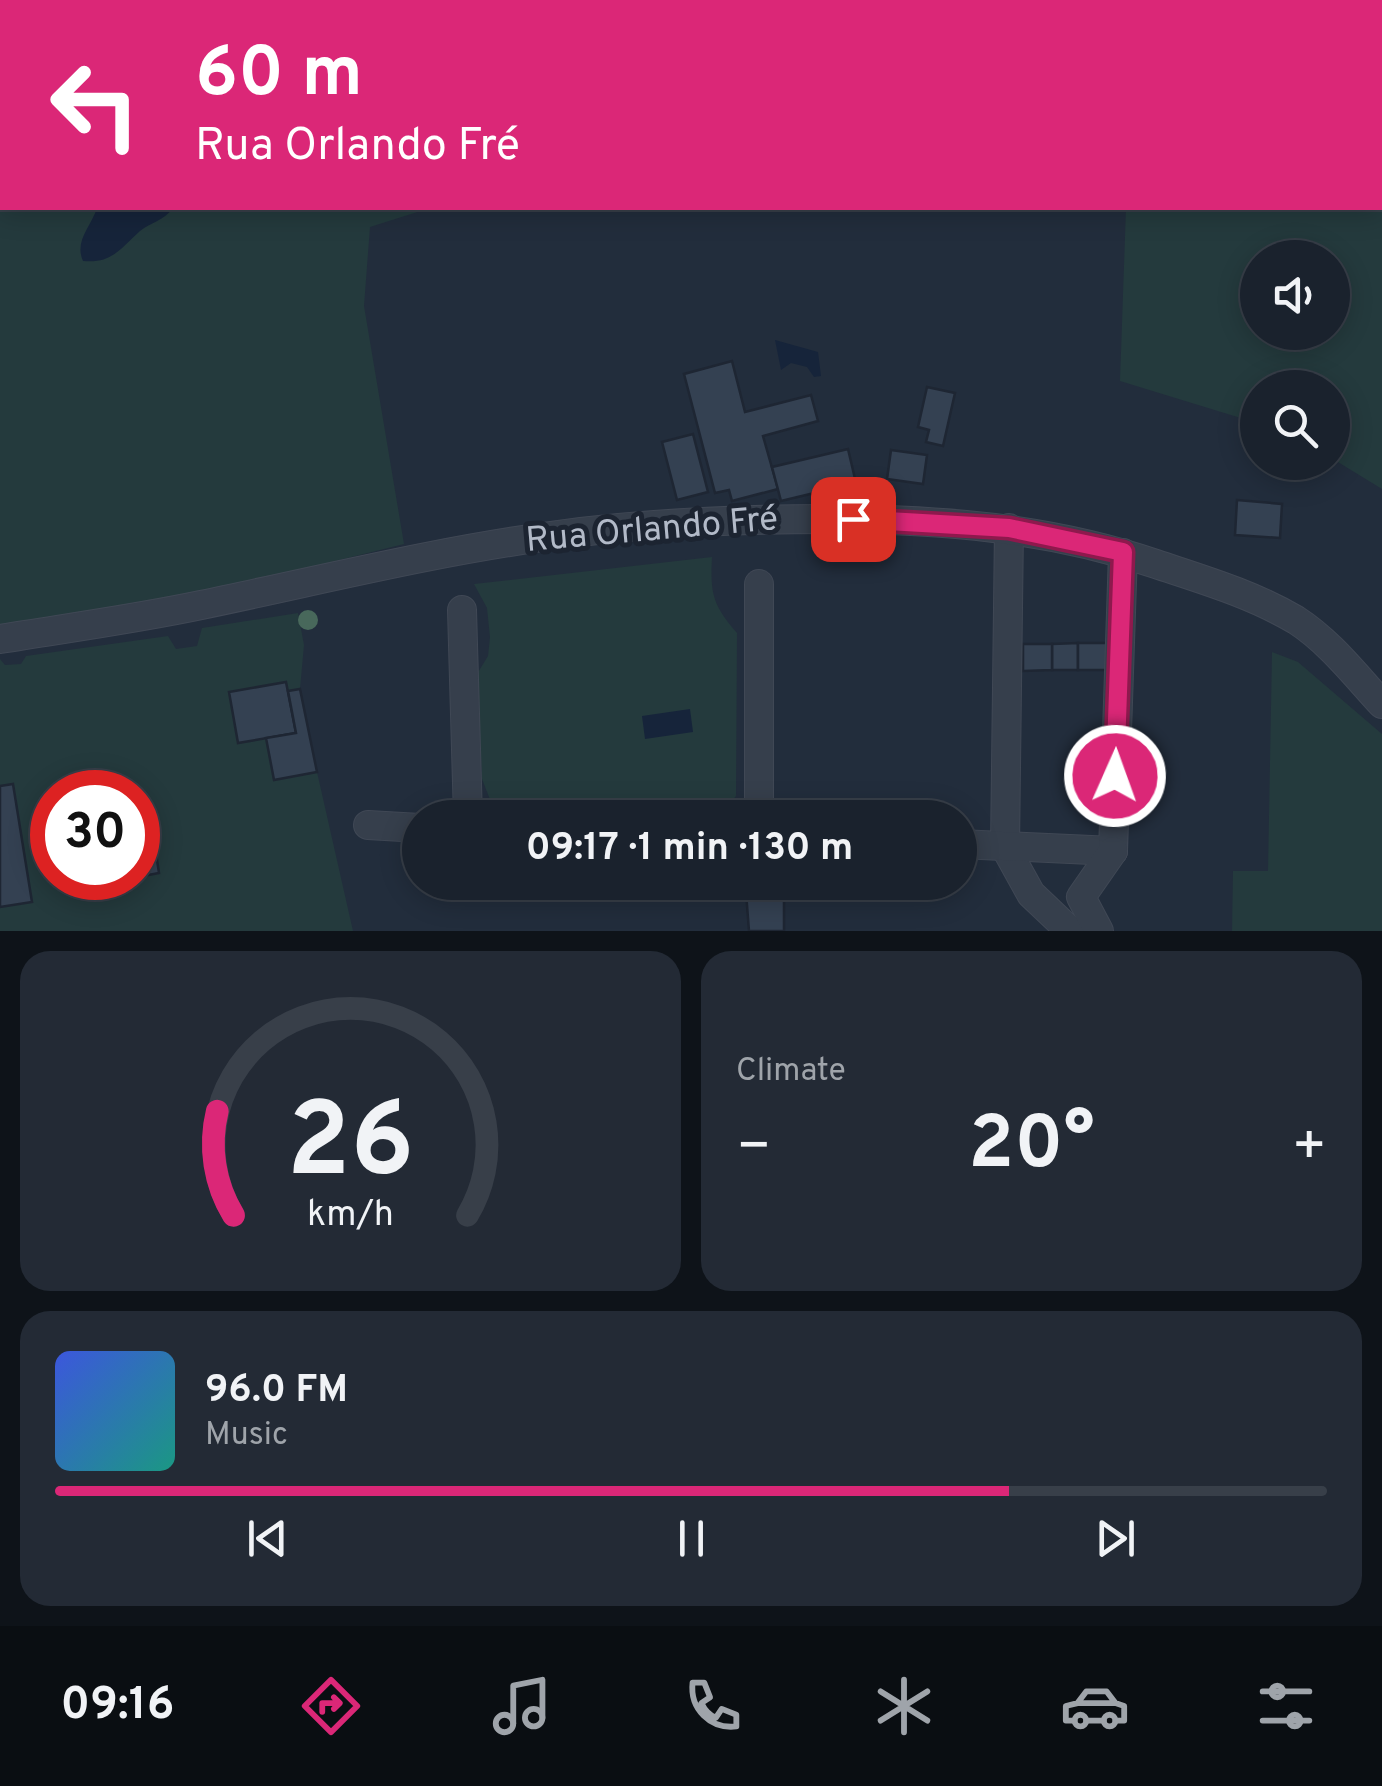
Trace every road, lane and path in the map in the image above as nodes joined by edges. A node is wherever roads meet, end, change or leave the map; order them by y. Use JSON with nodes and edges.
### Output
{"nodes":[{"id":1,"x":1009,"y":528,"type":"junction"},
{"id":2,"x":1123,"y":552,"type":"junction"},
{"id":3,"x":759,"y":584,"type":"dead end"},
{"id":4,"x":462,"y":610,"type":"dead end"},
{"id":5,"x":0,"y":639,"type":"edge"},
{"id":6,"x":1382,"y":704,"type":"edge"},
{"id":7,"x":467,"y":800,"type":"edge"},
{"id":8,"x":759,"y":800,"type":"edge"},
{"id":9,"x":368,"y":825,"type":"dead end"},
{"id":10,"x":402,"y":827,"type":"edge"},
{"id":11,"x":977,"y":845,"type":"edge"},
{"id":12,"x":1005,"y":847,"type":"junction"},
{"id":13,"x":1112,"y":851,"type":"junction"},
{"id":14,"x":1070,"y":931,"type":"edge"},
{"id":15,"x":1099,"y":931,"type":"edge"}],
"edges":[{"from":1,"to":2,"type":"street","name":"Rua Orlando Fré"},
{"from":1,"to":5,"type":"street","name":"Rua Orlando Fré"},
{"from":1,"to":12,"type":"street"},
{"from":2,"to":6,"type":"street","name":"Rua Orlando Fré"},
{"from":2,"to":13,"type":"street"},
{"from":3,"to":8,"type":"street"},
{"from":4,"to":7,"type":"street"},
{"from":9,"to":10,"type":"street"},
{"from":11,"to":12,"type":"street"},
{"from":12,"to":13,"type":"street"},
{"from":12,"to":14,"type":"street"},
{"from":13,"to":15,"type":"street"}]}
